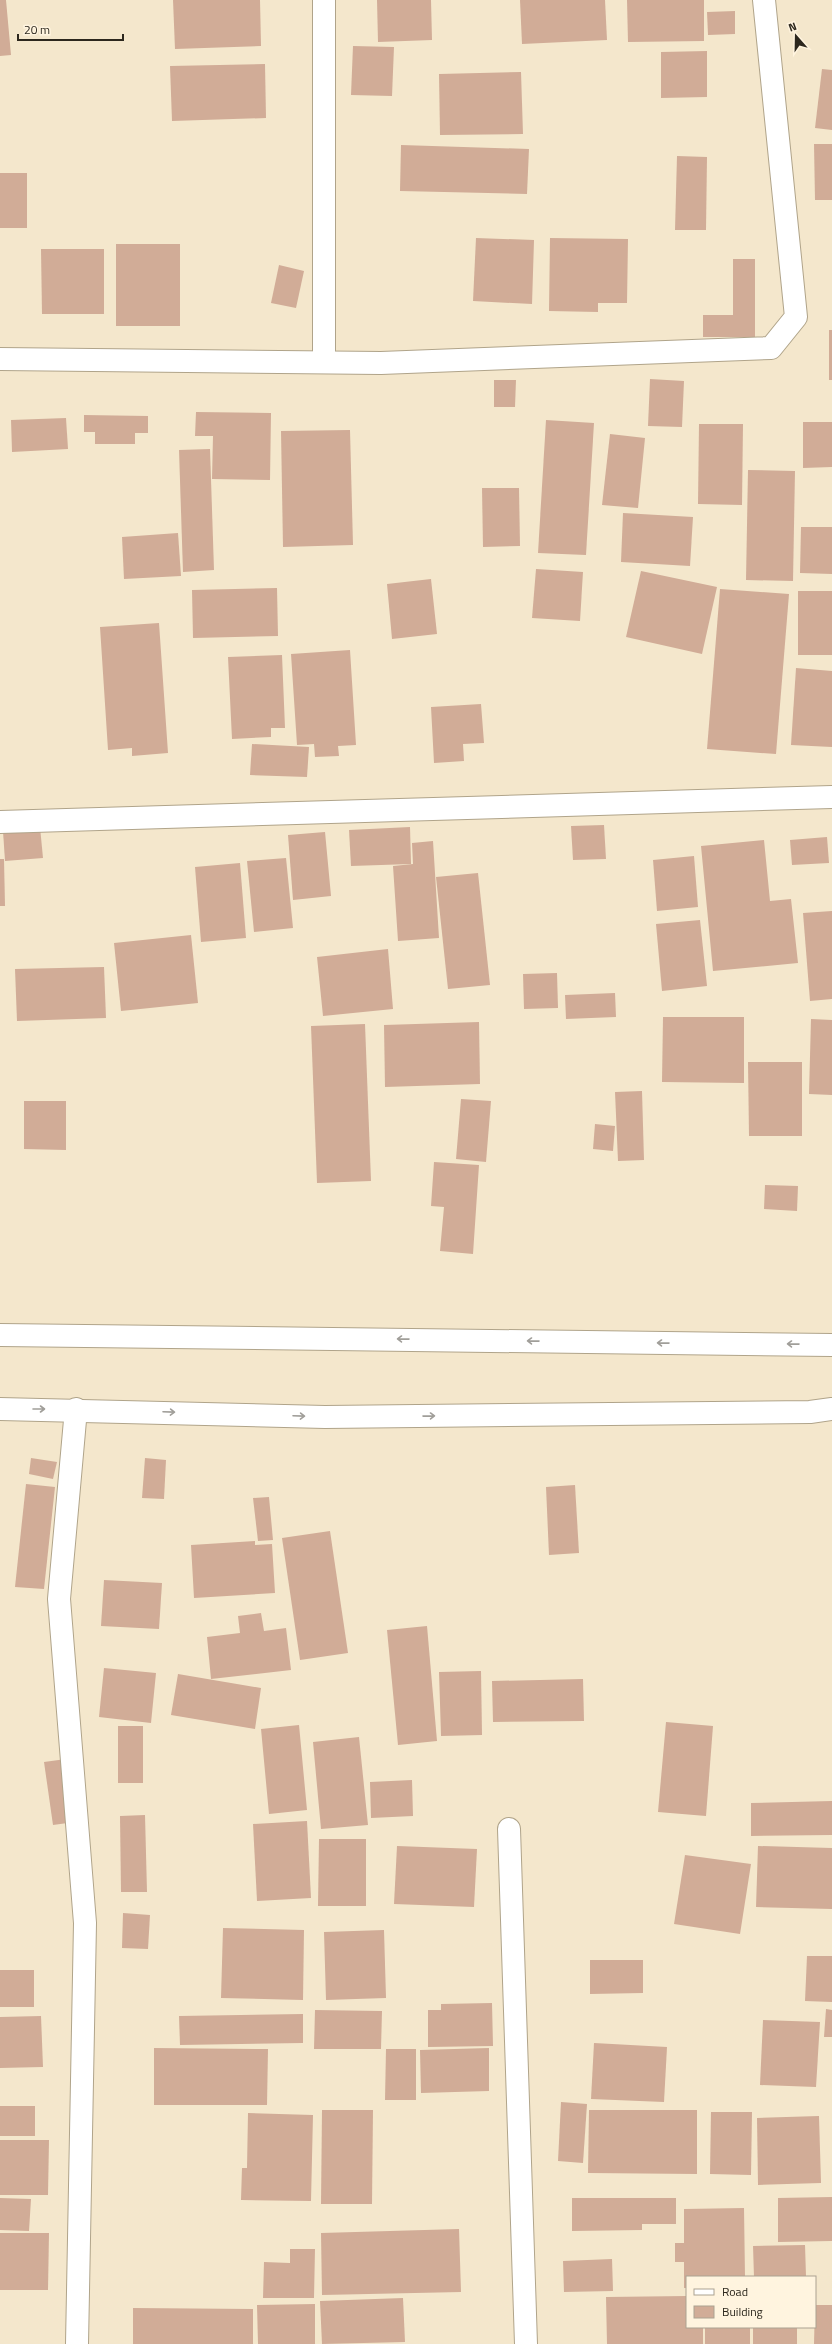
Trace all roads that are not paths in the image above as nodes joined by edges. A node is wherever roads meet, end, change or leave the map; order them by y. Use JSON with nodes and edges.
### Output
{"nodes":[{"id":1,"x":324,"y":0,"type":"edge"},
{"id":2,"x":764,"y":0,"type":"edge"},
{"id":3,"x":0,"y":359,"type":"edge"},
{"id":4,"x":324,"y":361,"type":"junction"},
{"id":5,"x":832,"y":797,"type":"edge"},
{"id":6,"x":0,"y":822,"type":"edge"},
{"id":7,"x":0,"y":1335,"type":"edge"},
{"id":8,"x":832,"y":1345,"type":"edge"},
{"id":9,"x":0,"y":1409,"type":"edge"},
{"id":10,"x":76,"y":1409,"type":"junction"},
{"id":11,"x":832,"y":1409,"type":"edge"},
{"id":12,"x":508,"y":1829,"type":"dead end"},
{"id":13,"x":76,"y":2344,"type":"edge"},
{"id":14,"x":526,"y":2344,"type":"edge"}],
"edges":[{"from":1,"to":4,"type":"street"},
{"from":2,"to":4,"type":"street"},
{"from":3,"to":4,"type":"street"},
{"from":5,"to":6,"type":"street"},
{"from":8,"to":7,"type":"street","one_way":true},
{"from":9,"to":10,"type":"street","one_way":true},
{"from":10,"to":11,"type":"street","one_way":true},
{"from":10,"to":13,"type":"street"},
{"from":12,"to":14,"type":"street"}]}
